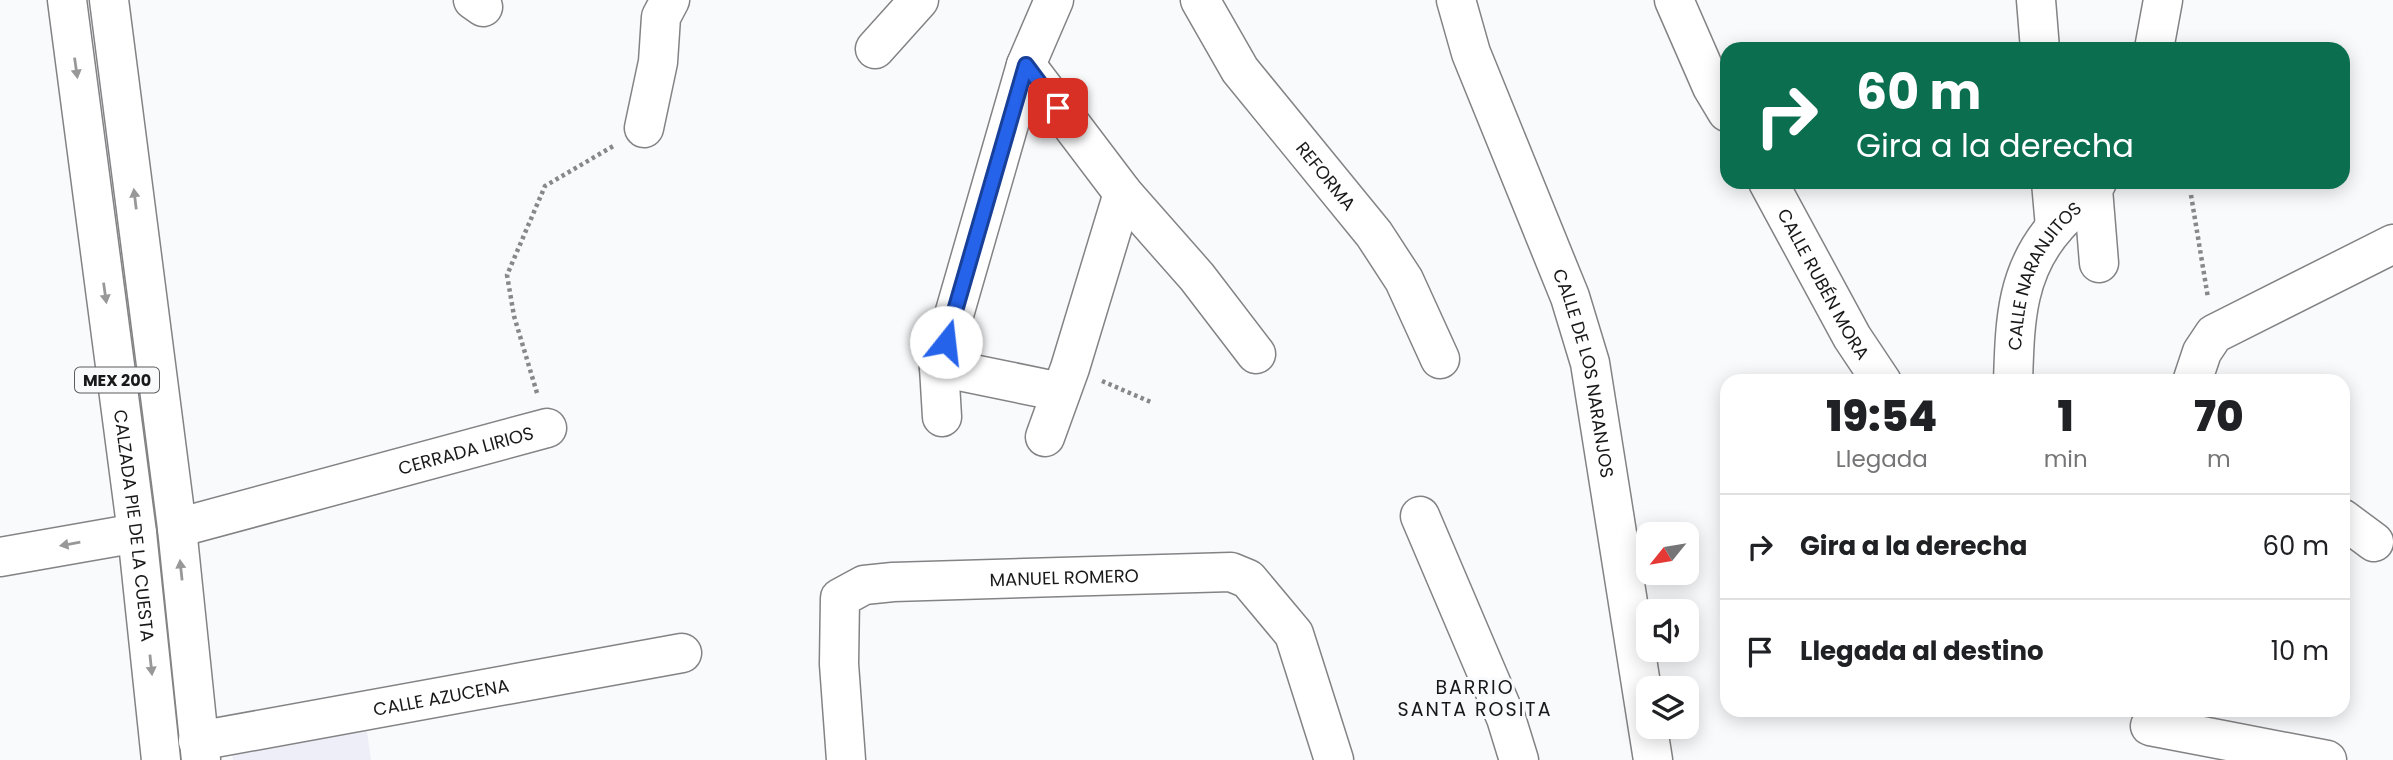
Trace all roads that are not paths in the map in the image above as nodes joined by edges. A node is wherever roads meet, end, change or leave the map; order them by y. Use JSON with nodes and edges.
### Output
{"nodes":[{"id":1,"x":67,"y":0,"type":"edge"},
{"id":2,"x":109,"y":0,"type":"edge"},
{"id":3,"x":670,"y":0,"type":"edge"},
{"id":4,"x":919,"y":0,"type":"edge"},
{"id":5,"x":1054,"y":0,"type":"edge"},
{"id":6,"x":1200,"y":0,"type":"edge"},
{"id":7,"x":1456,"y":0,"type":"edge"},
{"id":8,"x":1674,"y":0,"type":"edge"},
{"id":9,"x":2036,"y":0,"type":"edge"},
{"id":10,"x":2163,"y":0,"type":"edge"},
{"id":11,"x":2039,"y":42,"type":"edge"},
{"id":12,"x":2155,"y":42,"type":"edge"},
{"id":13,"x":875,"y":49,"type":"dead end"},
{"id":14,"x":1026,"y":65,"type":"junction"},
{"id":15,"x":1720,"y":100,"type":"edge"},
{"id":16,"x":644,"y":128,"type":"road end"},
{"id":17,"x":1772,"y":189,"type":"edge"},
{"id":18,"x":2052,"y":189,"type":"edge"},
{"id":19,"x":2091,"y":189,"type":"edge"},
{"id":20,"x":2095,"y":189,"type":"edge"},
{"id":21,"x":1123,"y":193,"type":"junction"},
{"id":22,"x":2055,"y":227,"type":"junction"},
{"id":23,"x":2391,"y":250,"type":"edge"},
{"id":24,"x":2099,"y":263,"type":"dead end"},
{"id":25,"x":1256,"y":354,"type":"dead end"},
{"id":26,"x":1440,"y":359,"type":"dead end"},
{"id":27,"x":939,"y":367,"type":"junction"},
{"id":28,"x":1877,"y":374,"type":"edge"},
{"id":29,"x":2014,"y":374,"type":"edge"},
{"id":30,"x":2195,"y":374,"type":"edge"},
{"id":31,"x":1066,"y":380,"type":"junction"},
{"id":32,"x":942,"y":417,"type":"dead end"},
{"id":33,"x":547,"y":428,"type":"road end"},
{"id":34,"x":1045,"y":437,"type":"dead end"},
{"id":35,"x":1420,"y":516,"type":"dead end"},
{"id":36,"x":2350,"y":524,"type":"edge"},
{"id":37,"x":177,"y":528,"type":"junction"},
{"id":38,"x":137,"y":533,"type":"junction"},
{"id":39,"x":2374,"y":542,"type":"dead end"},
{"id":40,"x":0,"y":557,"type":"edge"},
{"id":41,"x":682,"y":653,"type":"dead end"},
{"id":42,"x":2148,"y":732,"type":"edge"},
{"id":43,"x":200,"y":750,"type":"edge"},
{"id":44,"x":161,"y":760,"type":"edge"},
{"id":45,"x":846,"y":760,"type":"edge"},
{"id":46,"x":1334,"y":760,"type":"edge"},
{"id":47,"x":1519,"y":760,"type":"edge"},
{"id":48,"x":1653,"y":760,"type":"edge"},
{"id":49,"x":2327,"y":760,"type":"edge"}],
"edges":[{"from":1,"to":38,"type":"street","name":"CALZADA PIE DE LA CUESTA","number":"MEX 200","one_way":true},
{"from":37,"to":2,"type":"street","number":"MEX 200","one_way":true},
{"from":3,"to":16,"type":"street"},
{"from":4,"to":13,"type":"street"},
{"from":5,"to":14,"type":"street"},
{"from":6,"to":26,"type":"street","name":"REFORMA"},
{"from":7,"to":48,"type":"street","name":"CALLE DE LOS NARANJOS"},
{"from":8,"to":15,"type":"street"},
{"from":9,"to":11,"type":"street"},
{"from":10,"to":12,"type":"street"},
{"from":14,"to":21,"type":"street"},
{"from":14,"to":27,"type":"street"},
{"from":17,"to":28,"type":"street","name":"CALLE RUBÉN MORA"},
{"from":18,"to":22,"type":"street"},
{"from":19,"to":22,"type":"street","name":"CALLE NARANJITOS"},
{"from":20,"to":24,"type":"street"},
{"from":21,"to":25,"type":"street"},
{"from":21,"to":31,"type":"street"},
{"from":22,"to":29,"type":"street","name":"CALLE NARANJITOS"},
{"from":23,"to":30,"type":"street"},
{"from":27,"to":31,"type":"street"},
{"from":27,"to":32,"type":"street"},
{"from":31,"to":34,"type":"street"},
{"from":33,"to":37,"type":"street","name":"CERRADA LIRIOS"},
{"from":35,"to":47,"type":"street"},
{"from":36,"to":39,"type":"street"},
{"from":43,"to":37,"type":"street","number":"MEX 200","one_way":true},
{"from":38,"to":40,"type":"street","one_way":true},
{"from":38,"to":44,"type":"street","name":"CALZADA PIE DE LA CUESTA","number":"MEX 200","one_way":true},
{"from":41,"to":43,"type":"street","name":"CALLE AZUCENA"},
{"from":42,"to":49,"type":"street"},
{"from":45,"to":46,"type":"street","name":"MANUEL ROMERO"}]}
